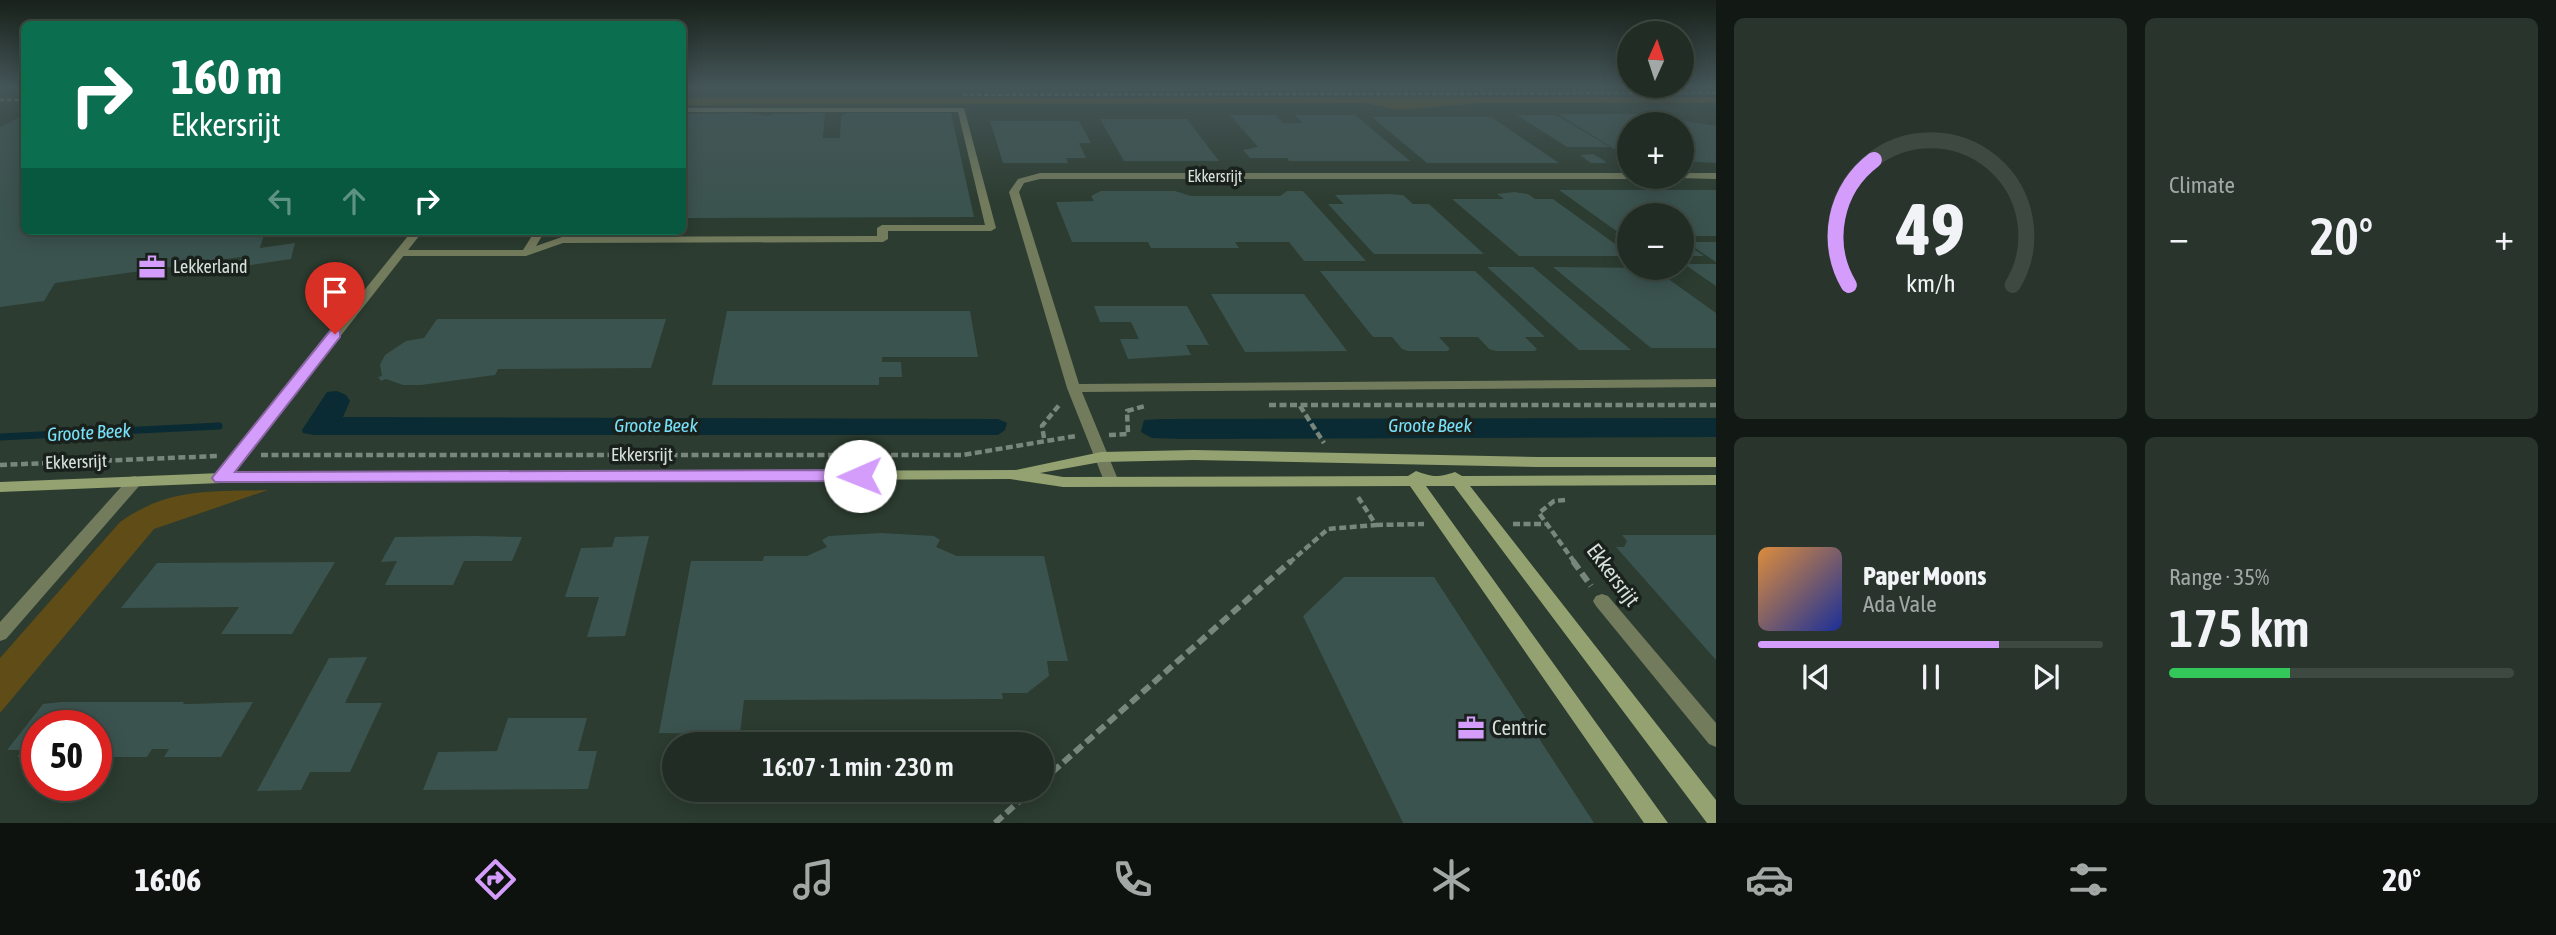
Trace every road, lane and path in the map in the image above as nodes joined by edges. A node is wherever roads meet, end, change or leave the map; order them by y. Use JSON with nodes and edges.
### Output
{"nodes":[{"id":1,"x":965,"y":125,"type":"edge"},
{"id":2,"x":1617,"y":176,"type":"edge"},
{"id":3,"x":1694,"y":176,"type":"edge"},
{"id":4,"x":1716,"y":176,"type":"edge"},
{"id":5,"x":415,"y":235,"type":"edge"},
{"id":6,"x":537,"y":235,"type":"edge"},
{"id":7,"x":401,"y":253,"type":"junction"},
{"id":8,"x":526,"y":253,"type":"junction"},
{"id":9,"x":1716,"y":383,"type":"edge"},
{"id":10,"x":1074,"y":388,"type":"junction"},
{"id":11,"x":1148,"y":405,"type":"dead end"},
{"id":12,"x":1258,"y":405,"type":"dead end"},
{"id":13,"x":1300,"y":405,"type":"junction"},
{"id":14,"x":1716,"y":405,"type":"edge"},
{"id":15,"x":1090,"y":435,"type":"junction"},
{"id":16,"x":1044,"y":438,"type":"junction"},
{"id":17,"x":1324,"y":443,"type":"dead end"},
{"id":18,"x":237,"y":455,"type":"junction"},
{"id":19,"x":1101,"y":457,"type":"junction"},
{"id":20,"x":1425,"y":460,"type":"junction"},
{"id":21,"x":1716,"y":462,"type":"edge"},
{"id":22,"x":0,"y":465,"type":"edge"},
{"id":23,"x":1010,"y":474,"type":"junction"},
{"id":24,"x":221,"y":478,"type":"junction"},
{"id":25,"x":1460,"y":479,"type":"junction"},
{"id":26,"x":1414,"y":480,"type":"junction"},
{"id":27,"x":1716,"y":480,"type":"edge"},
{"id":28,"x":135,"y":481,"type":"junction"},
{"id":29,"x":1348,"y":481,"type":"junction"},
{"id":30,"x":1111,"y":482,"type":"junction"},
{"id":31,"x":0,"y":487,"type":"edge"},
{"id":32,"x":1572,"y":499,"type":"dead end"},
{"id":33,"x":1602,"y":601,"type":"joint"},
{"id":34,"x":0,"y":634,"type":"edge"},
{"id":35,"x":1716,"y":738,"type":"edge"},
{"id":36,"x":1054,"y":771,"type":"edge"},
{"id":37,"x":1018,"y":802,"type":"edge"},
{"id":38,"x":1716,"y":817,"type":"edge"},
{"id":39,"x":995,"y":823,"type":"edge"},
{"id":40,"x":1657,"y":823,"type":"edge"}],
"edges":[{"from":1,"to":8,"type":"street"},
{"from":2,"to":10,"type":"street","name":"Ekkersrijt"},
{"from":3,"to":4,"type":"street"},
{"from":5,"to":7,"type":"street"},
{"from":6,"to":8,"type":"street"},
{"from":7,"to":8,"type":"street"},
{"from":7,"to":18,"type":"street"},
{"from":9,"to":10,"type":"street"},
{"from":10,"to":15,"type":"street","name":"Ekkersrijt"},
{"from":10,"to":16,"type":"path"},
{"from":11,"to":15,"type":"path","name":"Ekkersrijt"},
{"from":12,"to":13,"type":"path"},
{"from":13,"to":14,"type":"path"},
{"from":13,"to":17,"type":"path"},
{"from":15,"to":16,"type":"path","name":"Ekkersrijt"},
{"from":15,"to":19,"type":"street","name":"Ekkersrijt"},
{"from":16,"to":18,"type":"path","name":"Ekkersrijt"},
{"from":18,"to":22,"type":"path","name":"Ekkersrijt"},
{"from":18,"to":24,"type":"street"},
{"from":19,"to":20,"type":"main road","name":"Ekkersrijt"},
{"from":19,"to":23,"type":"main road","name":"Ekkersrijt"},
{"from":19,"to":30,"type":"street","name":"Ekkersrijt"},
{"from":20,"to":21,"type":"main road","name":"Ekkersrijt"},
{"from":20,"to":25,"type":"main road","name":"Ekkersrijt"},
{"from":20,"to":26,"type":"main road"},
{"from":23,"to":24,"type":"main road","name":"Ekkersrijt"},
{"from":23,"to":30,"type":"main road","name":"Ekkersrijt"},
{"from":24,"to":28,"type":"main road","name":"Ekkersrijt"},
{"from":25,"to":26,"type":"main road","name":"Ekkersrijt"},
{"from":25,"to":27,"type":"main road","name":"Ekkersrijt"},
{"from":25,"to":38,"type":"main road","name":"Ekkersrijt"},
{"from":26,"to":29,"type":"main road","name":"Ekkersrijt"},
{"from":26,"to":40,"type":"main road"},
{"from":28,"to":31,"type":"main road","name":"Ekkersrijt"},
{"from":28,"to":34,"type":"street"},
{"from":29,"to":30,"type":"main road","name":"Ekkersrijt"},
{"from":29,"to":36,"type":"path"},
{"from":32,"to":33,"type":"path","name":"Ekkersrijt"},
{"from":33,"to":35,"type":"street","name":"Ekkersrijt"},
{"from":37,"to":39,"type":"path"}]}
